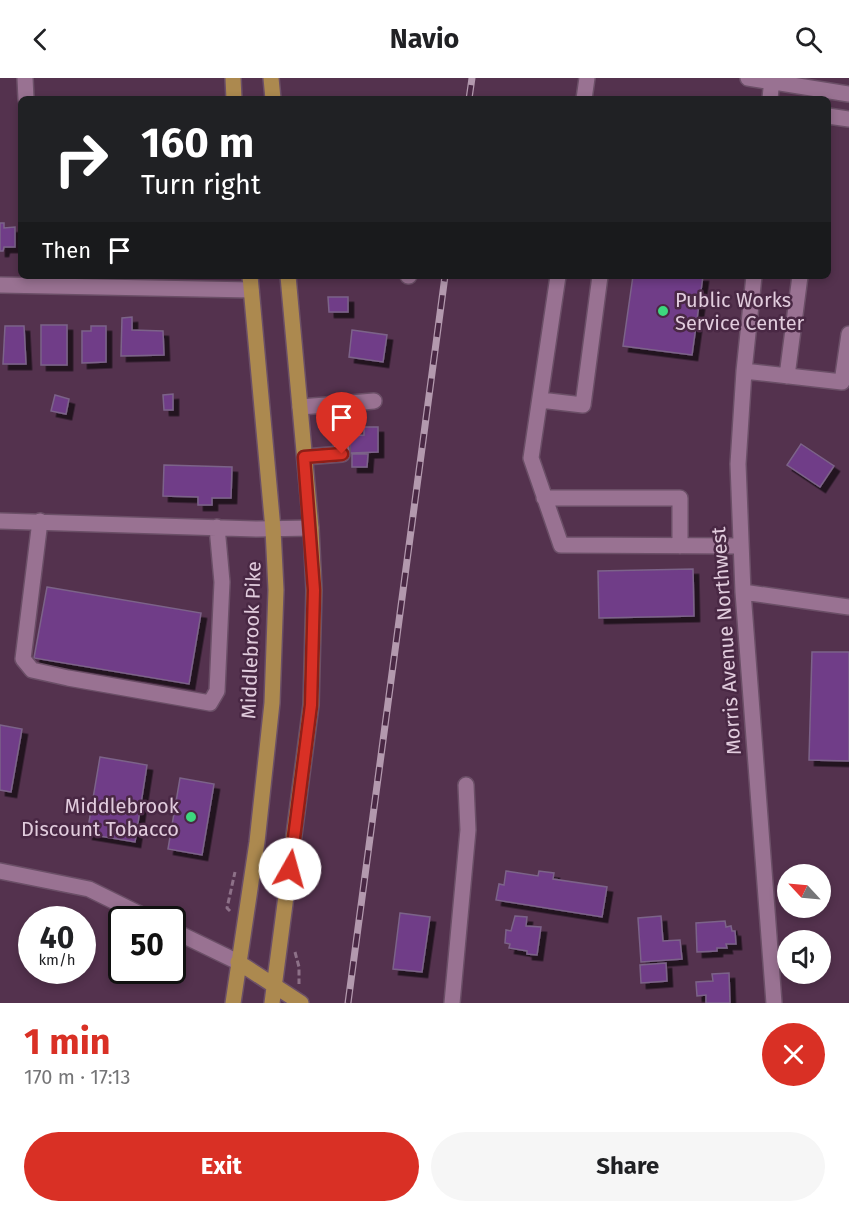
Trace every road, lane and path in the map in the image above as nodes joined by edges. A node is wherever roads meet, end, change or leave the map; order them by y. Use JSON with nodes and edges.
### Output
{"nodes":[{"id":1,"x":25,"y":78,"type":"edge"},
{"id":2,"x":232,"y":78,"type":"edge"},
{"id":3,"x":271,"y":78,"type":"edge"},
{"id":4,"x":587,"y":78,"type":"edge"},
{"id":5,"x":748,"y":78,"type":"edge"},
{"id":6,"x":771,"y":80,"type":"edge"},
{"id":7,"x":849,"y":94,"type":"edge"},
{"id":8,"x":26,"y":96,"type":"edge"},
{"id":9,"x":234,"y":96,"type":"edge"},
{"id":10,"x":273,"y":96,"type":"edge"},
{"id":11,"x":584,"y":96,"type":"edge"},
{"id":12,"x":770,"y":96,"type":"edge"},
{"id":13,"x":831,"y":116,"type":"edge"},
{"id":14,"x":849,"y":119,"type":"edge"},
{"id":15,"x":288,"y":279,"type":"edge"},
{"id":16,"x":558,"y":279,"type":"edge"},
{"id":17,"x":600,"y":279,"type":"edge"},
{"id":18,"x":754,"y":279,"type":"edge"},
{"id":19,"x":800,"y":279,"type":"edge"},
{"id":20,"x":35,"y":281,"type":"edge"},
{"id":21,"x":250,"y":283,"type":"edge"},
{"id":22,"x":0,"y":285,"type":"edge"},
{"id":23,"x":849,"y":334,"type":"edge"},
{"id":24,"x":744,"y":372,"type":"junction"},
{"id":25,"x":787,"y":376,"type":"junction"},
{"id":26,"x":540,"y":400,"type":"junction"},
{"id":27,"x":374,"y":401,"type":"dead end"},
{"id":28,"x":339,"y":404,"type":"junction"},
{"id":29,"x":300,"y":407,"type":"junction"},
{"id":30,"x":304,"y":457,"type":"junction"},
{"id":31,"x":544,"y":498,"type":"junction"},
{"id":32,"x":0,"y":521,"type":"edge"},
{"id":33,"x":40,"y":521,"type":"junction"},
{"id":34,"x":217,"y":527,"type":"junction"},
{"id":35,"x":311,"y":528,"type":"junction"},
{"id":36,"x":273,"y":529,"type":"junction"},
{"id":37,"x":680,"y":546,"type":"junction"},
{"id":38,"x":740,"y":546,"type":"junction"},
{"id":39,"x":742,"y":592,"type":"junction"},
{"id":40,"x":849,"y":607,"type":"edge"},
{"id":41,"x":466,"y":785,"type":"dead end"},
{"id":42,"x":236,"y":864,"type":"dead end"},
{"id":43,"x":0,"y":871,"type":"edge"},
{"id":44,"x":123,"y":906,"type":"edge"},
{"id":45,"x":246,"y":920,"type":"junction"},
{"id":46,"x":186,"y":937,"type":"edge"},
{"id":47,"x":281,"y":940,"type":"junction"},
{"id":48,"x":238,"y":962,"type":"junction"},
{"id":49,"x":274,"y":985,"type":"junction"},
{"id":50,"x":300,"y":1002,"type":"edge"},
{"id":51,"x":233,"y":1003,"type":"edge"},
{"id":52,"x":272,"y":1003,"type":"edge"},
{"id":53,"x":452,"y":1003,"type":"edge"},
{"id":54,"x":774,"y":1003,"type":"edge"}],
"edges":[{"from":1,"to":8,"type":"street"},
{"from":2,"to":9,"type":"main road"},
{"from":3,"to":10,"type":"main road"},
{"from":4,"to":11,"type":"street"},
{"from":5,"to":6,"type":"street"},
{"from":6,"to":7,"type":"street"},
{"from":6,"to":12,"type":"street"},
{"from":13,"to":14,"type":"street"},
{"from":15,"to":29,"type":"main road"},
{"from":16,"to":26,"type":"street"},
{"from":17,"to":26,"type":"street"},
{"from":18,"to":24,"type":"street","name":"Morris Avenue Northwest"},
{"from":19,"to":25,"type":"street"},
{"from":20,"to":21,"type":"street"},
{"from":20,"to":22,"type":"street"},
{"from":21,"to":36,"type":"main road","name":"Middlebrook Pike"},
{"from":23,"to":25,"type":"street"},
{"from":24,"to":25,"type":"street"},
{"from":24,"to":38,"type":"street","name":"Morris Avenue Northwest"},
{"from":26,"to":31,"type":"street"},
{"from":27,"to":28,"type":"street"},
{"from":28,"to":29,"type":"street"},
{"from":28,"to":30,"type":"street"},
{"from":29,"to":30,"type":"main road"},
{"from":30,"to":35,"type":"main road"},
{"from":31,"to":37,"type":"street"},
{"from":31,"to":37,"type":"street"},
{"from":32,"to":33,"type":"street"},
{"from":33,"to":34,"type":"street"},
{"from":33,"to":34,"type":"street"},
{"from":34,"to":36,"type":"street"},
{"from":35,"to":36,"type":"street"},
{"from":35,"to":47,"type":"main road"},
{"from":36,"to":45,"type":"main road","name":"Middlebrook Pike"},
{"from":37,"to":38,"type":"street"},
{"from":38,"to":39,"type":"street","name":"Morris Avenue Northwest"},
{"from":39,"to":40,"type":"street"},
{"from":39,"to":54,"type":"street","name":"Morris Avenue Northwest"},
{"from":41,"to":53,"type":"street"},
{"from":42,"to":45,"type":"path"},
{"from":43,"to":44,"type":"street"},
{"from":45,"to":48,"type":"main road","name":"Middlebrook Pike"},
{"from":46,"to":48,"type":"street"},
{"from":47,"to":49,"type":"main road"},
{"from":47,"to":50,"type":"path"},
{"from":48,"to":49,"type":"main road"},
{"from":48,"to":51,"type":"main road","name":"Middlebrook Pike"},
{"from":49,"to":50,"type":"main road"},
{"from":49,"to":52,"type":"main road"}]}
